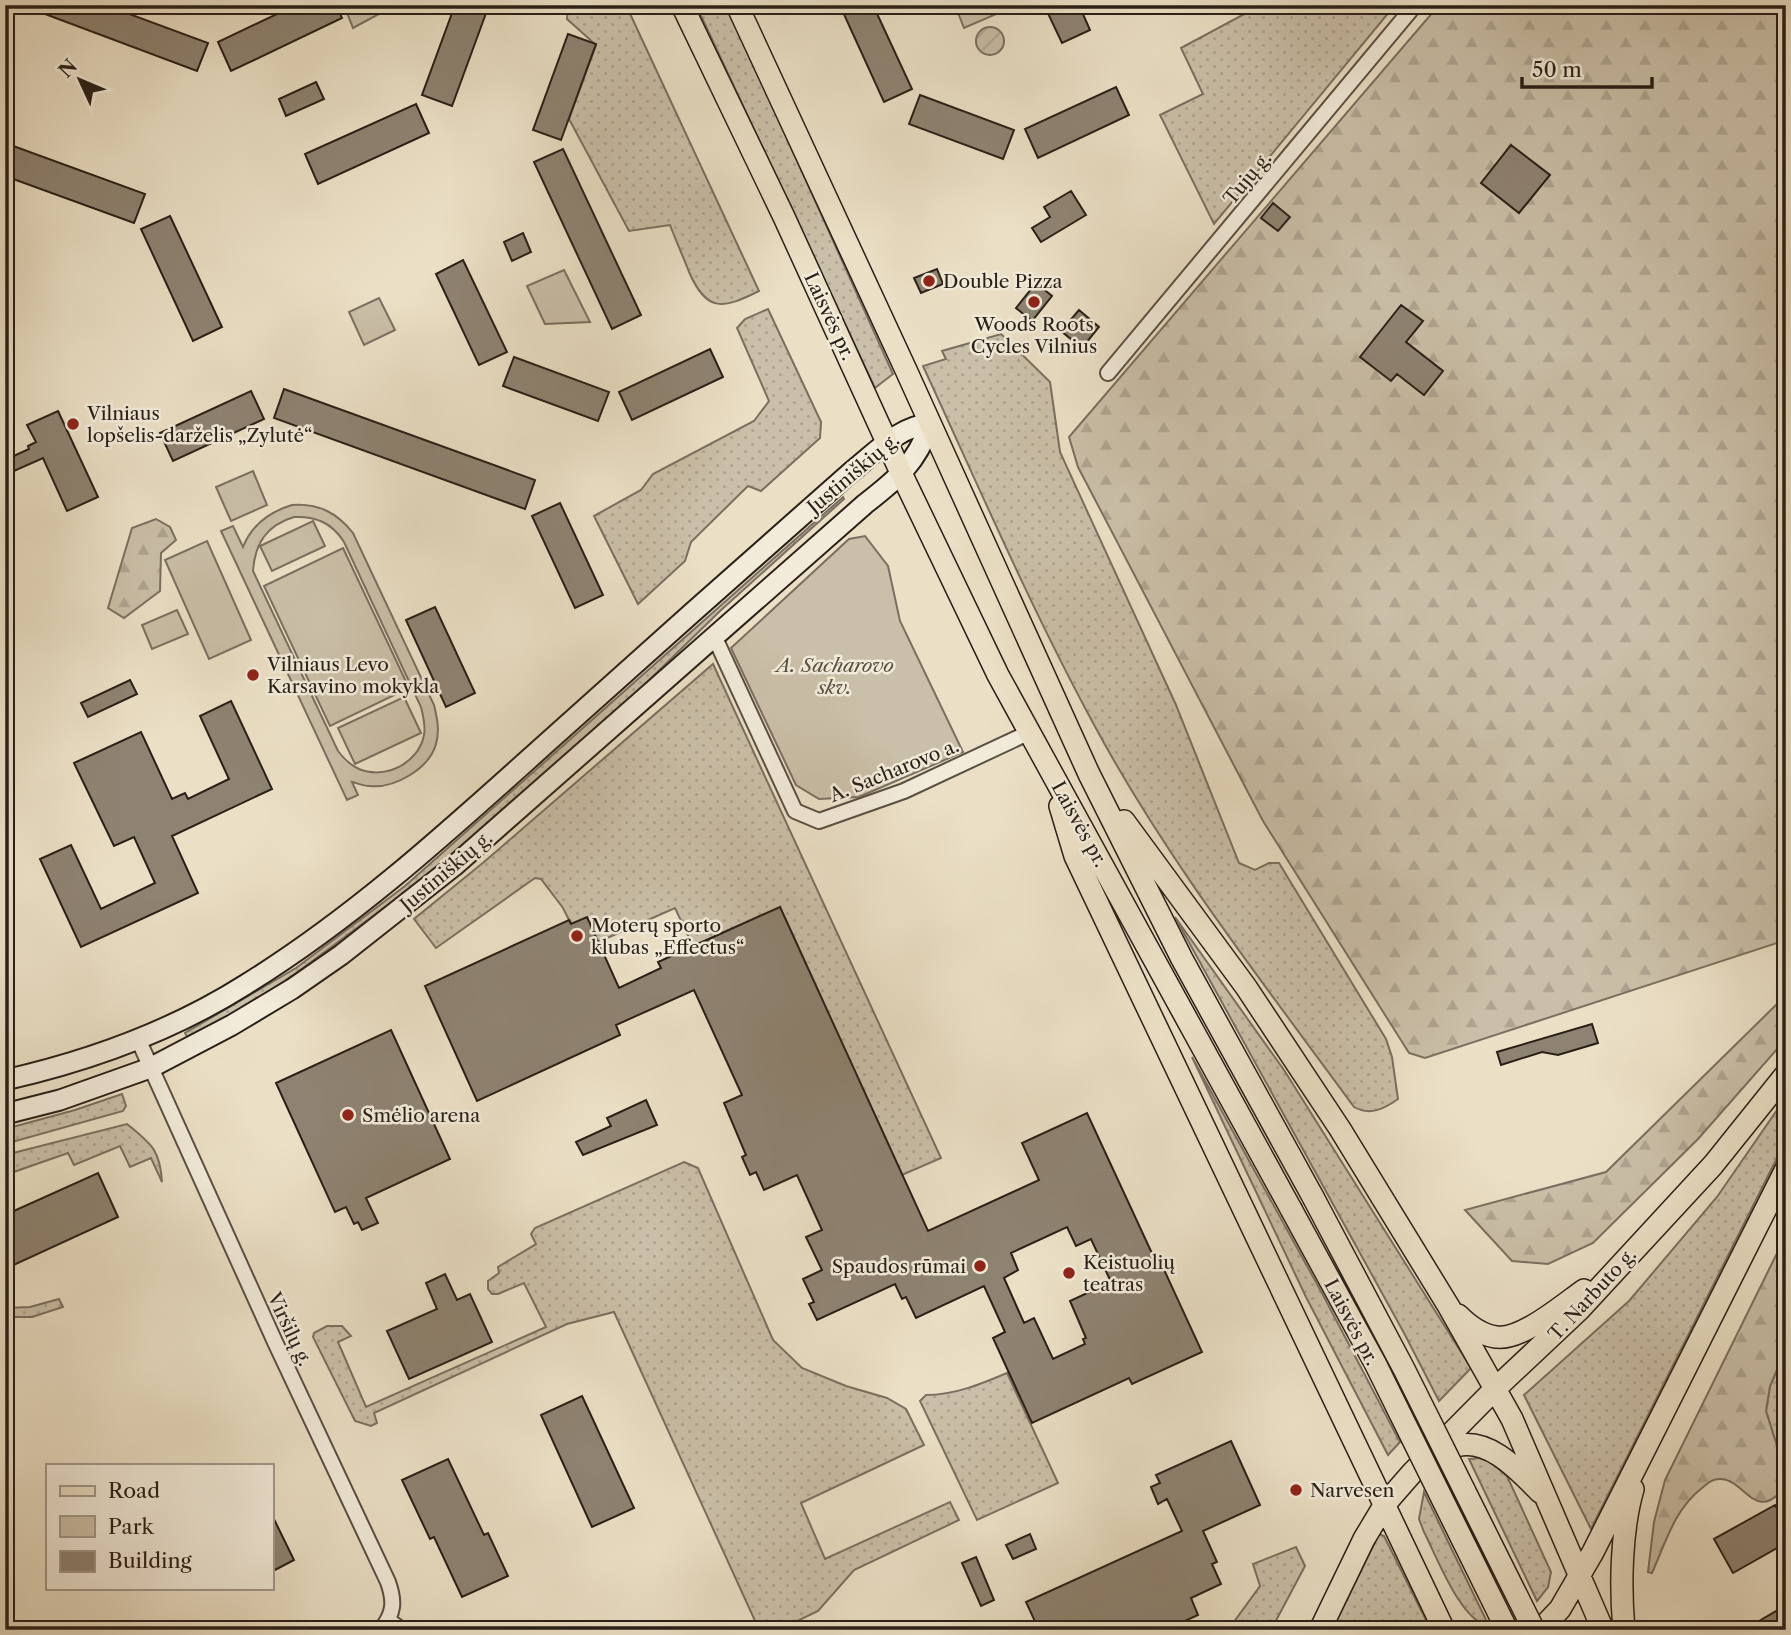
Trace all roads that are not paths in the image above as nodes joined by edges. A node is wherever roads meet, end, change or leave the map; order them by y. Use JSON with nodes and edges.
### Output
{"nodes":[{"id":1,"x":682,"y":5,"type":"edge"},
{"id":2,"x":737,"y":5,"type":"edge"},
{"id":3,"x":1415,"y":5,"type":"edge"},
{"id":4,"x":1108,"y":373,"type":"dead end"},
{"id":5,"x":930,"y":425,"type":"junction"},
{"id":6,"x":888,"y":443,"type":"junction"},
{"id":7,"x":902,"y":475,"type":"junction"},
{"id":8,"x":715,"y":638,"type":"junction"},
{"id":9,"x":1028,"y":733,"type":"junction"},
{"id":10,"x":1049,"y":767,"type":"junction"},
{"id":11,"x":1089,"y":774,"type":"junction"},
{"id":12,"x":138,"y":1039,"type":"junction"},
{"id":13,"x":150,"y":1068,"type":"junction"},
{"id":14,"x":1786,"y":1074,"type":"edge"},
{"id":15,"x":5,"y":1080,"type":"edge"},
{"id":16,"x":5,"y":1114,"type":"edge"},
{"id":17,"x":1786,"y":1169,"type":"edge"},
{"id":18,"x":1620,"y":1265,"type":"junction"},
{"id":19,"x":1449,"y":1307,"type":"junction"},
{"id":20,"x":1495,"y":1390,"type":"junction"},
{"id":21,"x":1642,"y":1457,"type":"junction"},
{"id":22,"x":1416,"y":1469,"type":"junction"},
{"id":23,"x":1548,"y":1501,"type":"junction"},
{"id":24,"x":1385,"y":1504,"type":"junction"},
{"id":25,"x":1581,"y":1575,"type":"junction"},
{"id":26,"x":1431,"y":1601,"type":"junction"},
{"id":27,"x":385,"y":1625,"type":"edge"},
{"id":28,"x":402,"y":1630,"type":"edge"},
{"id":29,"x":1320,"y":1630,"type":"edge"},
{"id":30,"x":1444,"y":1630,"type":"edge"},
{"id":31,"x":1461,"y":1630,"type":"edge"},
{"id":32,"x":1507,"y":1630,"type":"edge"},
{"id":33,"x":1534,"y":1630,"type":"edge"},
{"id":34,"x":1540,"y":1630,"type":"edge"},
{"id":35,"x":1603,"y":1630,"type":"edge"},
{"id":36,"x":1624,"y":1630,"type":"edge"}],
"edges":[{"from":1,"to":6,"type":"main road","name":"Laisvės pr."},
{"from":2,"to":5,"type":"main road","name":"Laisvės pr."},
{"from":3,"to":4,"type":"street","name":"Tujų g."},
{"from":5,"to":6,"type":"main road","name":"Justiniškių g."},
{"from":5,"to":7,"type":"main road","name":"Justiniškių g."},
{"from":5,"to":11,"type":"main road","name":"Laisvės pr."},
{"from":6,"to":7,"type":"main road","name":"Laisvės pr."},
{"from":6,"to":12,"type":"main road","name":"Justiniškių g."},
{"from":7,"to":8,"type":"main road","name":"Justiniškių g."},
{"from":7,"to":9,"type":"main road","name":"Laisvės pr."},
{"from":8,"to":9,"type":"street","name":"A. Sacharovo a."},
{"from":8,"to":13,"type":"main road","name":"Justiniškių g."},
{"from":9,"to":10,"type":"main road","name":"Laisvės pr."},
{"from":10,"to":24,"type":"main road"},
{"from":10,"to":32,"type":"main road","name":"Laisvės pr.","bridge":true},
{"from":11,"to":19,"type":"main road","name":"Laisvės pr."},
{"from":11,"to":33,"type":"main road","name":"Laisvės pr.","bridge":true},
{"from":12,"to":13,"type":"street","name":"Viršilų g."},
{"from":12,"to":15,"type":"main road","name":"Justiniškių g."},
{"from":13,"to":16,"type":"main road","name":"Justiniškių g."},
{"from":13,"to":27,"type":"street","name":"Viršilų g."},
{"from":14,"to":18,"type":"main road","name":"T. Narbuto g."},
{"from":17,"to":21,"type":"main road"},
{"from":18,"to":19,"type":"main road"},
{"from":18,"to":20,"type":"main road","name":"T. Narbuto g."},
{"from":19,"to":20,"type":"main road","name":"Laisvės pr."},
{"from":20,"to":22,"type":"main road","name":"T. Narbuto g."},
{"from":20,"to":23,"type":"main road","name":"Laisvės pr."},
{"from":21,"to":25,"type":"main road"},
{"from":21,"to":36,"type":"main road"},
{"from":22,"to":23,"type":"main road"},
{"from":22,"to":24,"type":"main road","name":"T. Narbuto g."},
{"from":23,"to":25,"type":"main road","name":"Laisvės pr."},
{"from":24,"to":26,"type":"main road"},
{"from":24,"to":29,"type":"main road","name":"T. Narbuto g."},
{"from":25,"to":34,"type":"main road"},
{"from":25,"to":35,"type":"main road","name":"Laisvės pr."},
{"from":26,"to":30,"type":"main road"},
{"from":26,"to":31,"type":"main road"},
{"from":27,"to":28,"type":"street","name":"Viršilų g."}]}
